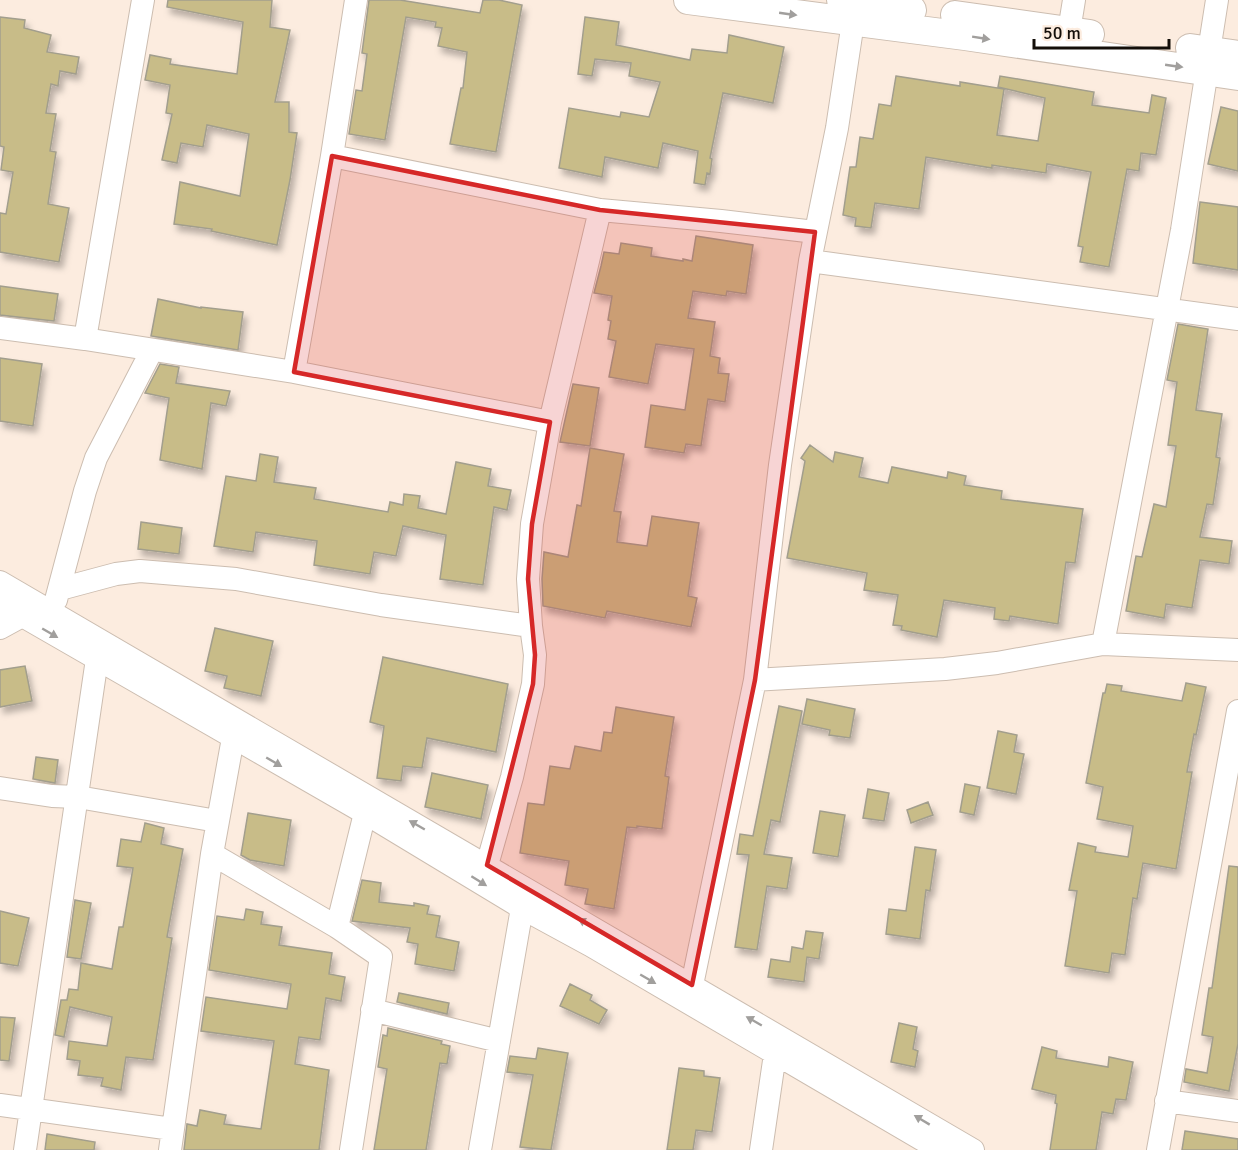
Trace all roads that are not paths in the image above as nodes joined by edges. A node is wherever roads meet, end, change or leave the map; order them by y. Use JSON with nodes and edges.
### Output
{"nodes":[{"id":1,"x":143,"y":0,"type":"edge"},
{"id":2,"x":356,"y":0,"type":"edge"},
{"id":3,"x":688,"y":0,"type":"edge"},
{"id":4,"x":1074,"y":0,"type":"edge"},
{"id":5,"x":1216,"y":0,"type":"edge"},
{"id":6,"x":868,"y":11,"type":"edge"},
{"id":7,"x":1069,"y":31,"type":"junction"},
{"id":8,"x":1238,"y":55,"type":"edge"},
{"id":9,"x":1208,"y":61,"type":"junction"},
{"id":10,"x":1238,"y":76,"type":"edge"},
{"id":11,"x":332,"y":156,"type":"junction"},
{"id":12,"x":600,"y":210,"type":"junction"},
{"id":13,"x":815,"y":232,"type":"junction"},
{"id":14,"x":810,"y":261,"type":"junction"},
{"id":15,"x":1167,"y":309,"type":"junction"},
{"id":16,"x":1238,"y":319,"type":"edge"},
{"id":17,"x":0,"y":328,"type":"edge"},
{"id":18,"x":85,"y":339,"type":"junction"},
{"id":19,"x":152,"y":350,"type":"junction"},
{"id":20,"x":294,"y":372,"type":"junction"},
{"id":21,"x":550,"y":422,"type":"junction"},
{"id":22,"x":0,"y":582,"type":"edge"},
{"id":23,"x":60,"y":589,"type":"junction"},
{"id":24,"x":0,"y":603,"type":"edge"},
{"id":25,"x":53,"y":611,"type":"junction"},
{"id":26,"x":22,"y":616,"type":"junction"},
{"id":27,"x":531,"y":626,"type":"junction"},
{"id":28,"x":0,"y":628,"type":"edge"},
{"id":29,"x":1103,"y":644,"type":"junction"},
{"id":30,"x":1238,"y":650,"type":"edge"},
{"id":31,"x":97,"y":659,"type":"junction"},
{"id":32,"x":754,"y":680,"type":"junction"},
{"id":33,"x":1238,"y":711,"type":"edge"},
{"id":34,"x":233,"y":738,"type":"junction"},
{"id":35,"x":0,"y":788,"type":"edge"},
{"id":36,"x":78,"y":796,"type":"junction"},
{"id":37,"x":365,"y":813,"type":"junction"},
{"id":38,"x":217,"y":821,"type":"junction"},
{"id":39,"x":212,"y":854,"type":"junction"},
{"id":40,"x":487,"y":865,"type":"junction"},
{"id":41,"x":526,"y":900,"type":"junction"},
{"id":42,"x":337,"y":927,"type":"junction"},
{"id":43,"x":693,"y":985,"type":"junction"},
{"id":44,"x":372,"y":1010,"type":"junction"},
{"id":45,"x":499,"y":1041,"type":"junction"},
{"id":46,"x":778,"y":1046,"type":"junction"},
{"id":47,"x":1166,"y":1101,"type":"junction"},
{"id":48,"x":0,"y":1105,"type":"edge"},
{"id":49,"x":31,"y":1109,"type":"junction"},
{"id":50,"x":1238,"y":1111,"type":"edge"},
{"id":51,"x":171,"y":1139,"type":"edge"},
{"id":52,"x":25,"y":1150,"type":"edge"},
{"id":53,"x":351,"y":1150,"type":"edge"},
{"id":54,"x":480,"y":1150,"type":"edge"},
{"id":55,"x":761,"y":1150,"type":"edge"},
{"id":56,"x":940,"y":1150,"type":"edge"},
{"id":57,"x":973,"y":1150,"type":"edge"},
{"id":58,"x":1158,"y":1150,"type":"edge"}],
"edges":[{"from":1,"to":18,"type":"street"},
{"from":2,"to":11,"type":"street"},
{"from":3,"to":6,"type":"main road","one_way":true},
{"from":4,"to":7,"type":"street"},
{"from":5,"to":9,"type":"street"},
{"from":6,"to":7,"type":"main road"},
{"from":6,"to":9,"type":"main road","one_way":true},
{"from":6,"to":13,"type":"street"},
{"from":7,"to":9,"type":"main road"},
{"from":8,"to":9,"type":"main road"},
{"from":9,"to":10,"type":"main road"},
{"from":9,"to":15,"type":"street"},
{"from":11,"to":12,"type":"street"},
{"from":11,"to":20,"type":"street"},
{"from":12,"to":13,"type":"street"},
{"from":12,"to":21,"type":"street"},
{"from":13,"to":14,"type":"street"},
{"from":14,"to":15,"type":"street"},
{"from":14,"to":32,"type":"street"},
{"from":15,"to":16,"type":"street"},
{"from":15,"to":29,"type":"street"},
{"from":17,"to":18,"type":"street"},
{"from":18,"to":19,"type":"street"},
{"from":19,"to":20,"type":"street"},
{"from":19,"to":23,"type":"street"},
{"from":20,"to":21,"type":"street"},
{"from":21,"to":27,"type":"street"},
{"from":22,"to":25,"type":"street"},
{"from":23,"to":25,"type":"street"},
{"from":23,"to":27,"type":"street"},
{"from":24,"to":26,"type":"street"},
{"from":40,"to":25,"type":"street","one_way":true},
{"from":26,"to":28,"type":"street"},
{"from":26,"to":31,"type":"street","one_way":true},
{"from":27,"to":40,"type":"street"},
{"from":29,"to":30,"type":"street"},
{"from":29,"to":32,"type":"street"},
{"from":31,"to":34,"type":"street"},
{"from":31,"to":36,"type":"street"},
{"from":32,"to":43,"type":"street"},
{"from":33,"to":47,"type":"street"},
{"from":34,"to":37,"type":"street","one_way":true},
{"from":34,"to":38,"type":"street"},
{"from":35,"to":36,"type":"street"},
{"from":36,"to":38,"type":"street"},
{"from":36,"to":49,"type":"street"},
{"from":37,"to":41,"type":"street","one_way":true},
{"from":37,"to":42,"type":"street"},
{"from":38,"to":39,"type":"street"},
{"from":39,"to":42,"type":"street"},
{"from":39,"to":51,"type":"street"},
{"from":40,"to":41,"type":"street"},
{"from":43,"to":41,"type":"street","one_way":true},
{"from":41,"to":45,"type":"street"},
{"from":41,"to":46,"type":"street","one_way":true},
{"from":42,"to":44,"type":"street"},
{"from":46,"to":43,"type":"street","one_way":true},
{"from":44,"to":45,"type":"street"},
{"from":44,"to":53,"type":"street"},
{"from":45,"to":54,"type":"street"},
{"from":46,"to":55,"type":"street"},
{"from":46,"to":56,"type":"street"},
{"from":57,"to":46,"type":"street","one_way":true},
{"from":47,"to":50,"type":"street"},
{"from":47,"to":58,"type":"street"},
{"from":48,"to":49,"type":"street"},
{"from":49,"to":51,"type":"street"},
{"from":49,"to":52,"type":"street"}]}
